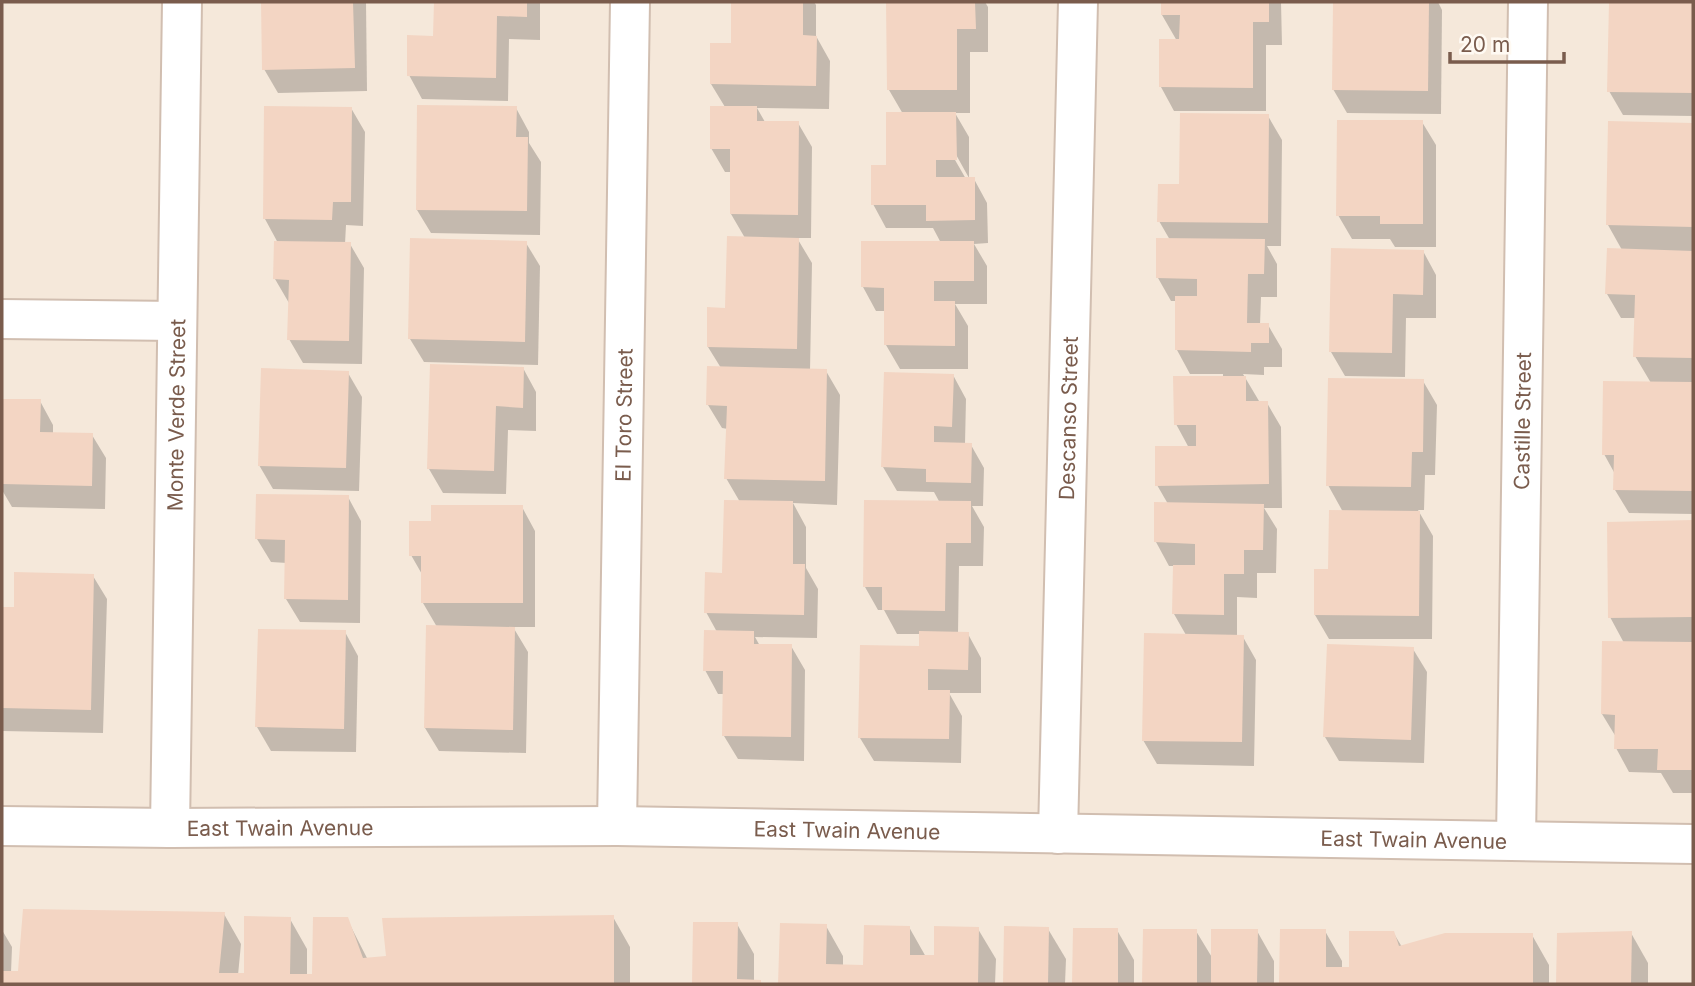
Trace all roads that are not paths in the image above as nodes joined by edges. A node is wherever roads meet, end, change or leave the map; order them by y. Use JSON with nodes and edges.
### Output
{"nodes":[{"id":1,"x":182,"y":2,"type":"edge"},
{"id":2,"x":630,"y":2,"type":"edge"},
{"id":3,"x":1078,"y":2,"type":"edge"},
{"id":4,"x":1528,"y":2,"type":"edge"},
{"id":5,"x":2,"y":319,"type":"edge"},
{"id":6,"x":177,"y":321,"type":"junction"},
{"id":7,"x":2,"y":826,"type":"edge"},
{"id":8,"x":617,"y":826,"type":"junction"},
{"id":9,"x":170,"y":828,"type":"junction"},
{"id":10,"x":1058,"y":834,"type":"junction"},
{"id":11,"x":1517,"y":841,"type":"junction"},
{"id":12,"x":1693,"y":844,"type":"edge"}],
"edges":[{"from":1,"to":6,"type":"street","name":"Monte Verde Street"},
{"from":2,"to":8,"type":"street","name":"El Toro Street"},
{"from":3,"to":10,"type":"street","name":"Descanso Street"},
{"from":4,"to":11,"type":"street","name":"Castille Street"},
{"from":5,"to":6,"type":"street"},
{"from":6,"to":9,"type":"street","name":"Monte Verde Street"},
{"from":7,"to":9,"type":"street","name":"East Twain Avenue"},
{"from":8,"to":9,"type":"street","name":"East Twain Avenue"},
{"from":8,"to":10,"type":"street","name":"East Twain Avenue"},
{"from":10,"to":11,"type":"street","name":"East Twain Avenue"},
{"from":11,"to":12,"type":"street","name":"East Twain Avenue"}]}
